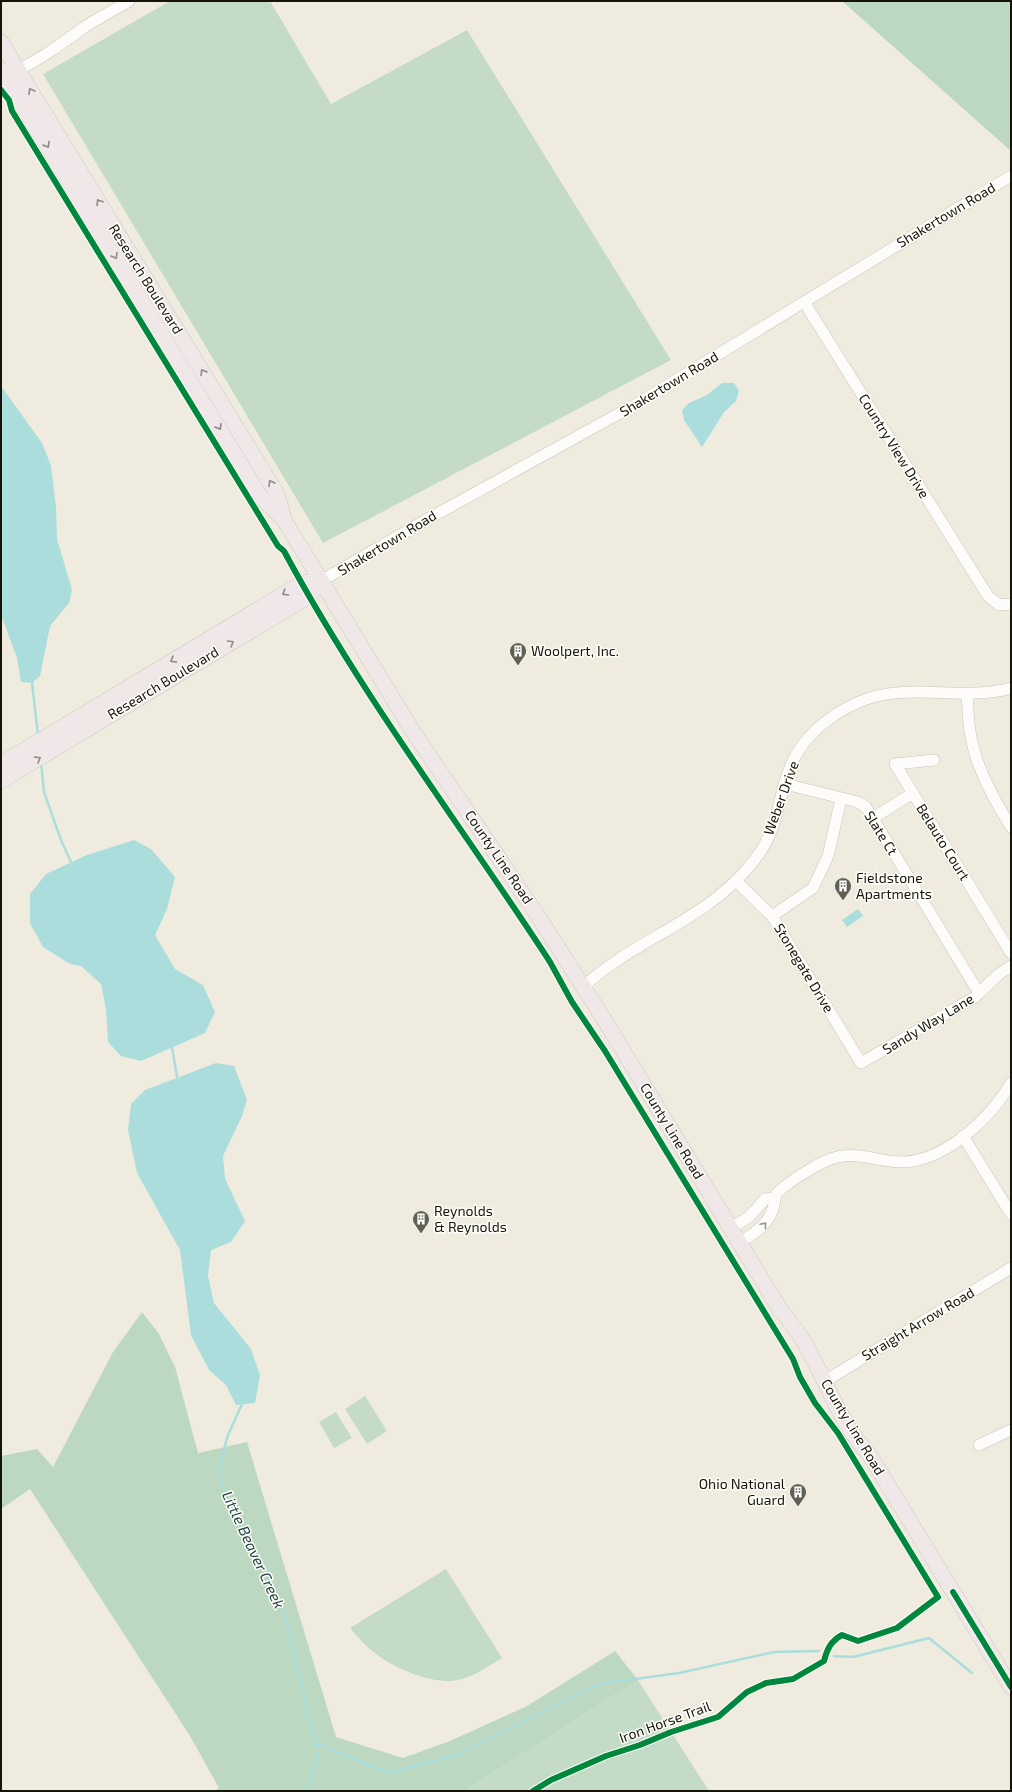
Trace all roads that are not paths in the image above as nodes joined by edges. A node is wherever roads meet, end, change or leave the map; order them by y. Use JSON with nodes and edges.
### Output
{"nodes":[{"id":1,"x":129,"y":1,"type":"edge"},
{"id":2,"x":1,"y":42,"type":"edge"},
{"id":3,"x":6,"y":74,"type":"edge"},
{"id":4,"x":1011,"y":176,"type":"edge"},
{"id":5,"x":804,"y":302,"type":"junction"},
{"id":6,"x":321,"y":581,"type":"junction"},
{"id":7,"x":1011,"y":604,"type":"edge"},
{"id":8,"x":1011,"y":688,"type":"edge"},
{"id":9,"x":967,"y":694,"type":"junction"},
{"id":10,"x":934,"y":760,"type":"dead end"},
{"id":11,"x":3,"y":772,"type":"edge"},
{"id":12,"x":785,"y":784,"type":"junction"},
{"id":13,"x":913,"y":793,"type":"junction"},
{"id":14,"x":841,"y":799,"type":"junction"},
{"id":15,"x":873,"y":818,"type":"junction"},
{"id":16,"x":1011,"y":827,"type":"edge"},
{"id":17,"x":736,"y":882,"type":"junction"},
{"id":18,"x":772,"y":916,"type":"junction"},
{"id":19,"x":1011,"y":953,"type":"edge"},
{"id":20,"x":1011,"y":966,"type":"edge"},
{"id":21,"x":583,"y":987,"type":"junction"},
{"id":22,"x":978,"y":993,"type":"junction"},
{"id":23,"x":861,"y":1064,"type":"joint"},
{"id":24,"x":1011,"y":1083,"type":"edge"},
{"id":25,"x":963,"y":1136,"type":"junction"},
{"id":26,"x":774,"y":1198,"type":"junction"},
{"id":27,"x":1011,"y":1214,"type":"edge"},
{"id":28,"x":731,"y":1228,"type":"junction"},
{"id":29,"x":740,"y":1243,"type":"junction"},
{"id":30,"x":1011,"y":1268,"type":"edge"},
{"id":31,"x":825,"y":1381,"type":"junction"},
{"id":32,"x":1011,"y":1430,"type":"edge"},
{"id":33,"x":979,"y":1445,"type":"dead end"},
{"id":34,"x":1011,"y":1687,"type":"edge"}],
"edges":[{"from":1,"to":3,"type":"street"},
{"from":2,"to":3,"type":"main road","name":"Research Boulevard"},
{"from":3,"to":6,"type":"main road","name":"Research Boulevard"},
{"from":4,"to":5,"type":"street","name":"Shakertown Road"},
{"from":5,"to":6,"type":"street","name":"Shakertown Road"},
{"from":5,"to":7,"type":"street","name":"Country View Drive"},
{"from":11,"to":6,"type":"main road","name":"Research Boulevard","one_way":true},
{"from":6,"to":11,"type":"main road","name":"Research Boulevard","one_way":true},
{"from":6,"to":21,"type":"main road","name":"County Line Road"},
{"from":8,"to":9,"type":"street","name":"Weber Drive"},
{"from":9,"to":12,"type":"street","name":"Weber Drive"},
{"from":9,"to":16,"type":"street"},
{"from":10,"to":13,"type":"street","name":"Belauto Court"},
{"from":12,"to":14,"type":"street","name":"Slate Ct"},
{"from":12,"to":17,"type":"street","name":"Weber Drive"},
{"from":13,"to":15,"type":"street"},
{"from":13,"to":19,"type":"street","name":"Belauto Court"},
{"from":14,"to":15,"type":"street","name":"Slate Ct"},
{"from":14,"to":18,"type":"street"},
{"from":15,"to":22,"type":"street","name":"Slate Ct"},
{"from":17,"to":18,"type":"street","name":"Stonegate Drive"},
{"from":17,"to":21,"type":"street","name":"Weber Drive"},
{"from":18,"to":23,"type":"street","name":"Stonegate Drive"},
{"from":20,"to":22,"type":"street","name":"Sandy Way Lane"},
{"from":21,"to":28,"type":"main road","name":"County Line Road"},
{"from":22,"to":23,"type":"street","name":"Sandy Way Lane"},
{"from":24,"to":25,"type":"street"},
{"from":25,"to":26,"type":"street"},
{"from":25,"to":27,"type":"street"},
{"from":26,"to":28,"type":"street"},
{"from":29,"to":26,"type":"street","one_way":true},
{"from":28,"to":29,"type":"main road","name":"County Line Road"},
{"from":29,"to":31,"type":"main road","name":"County Line Road"},
{"from":30,"to":31,"type":"street","name":"Straight Arrow Road"},
{"from":31,"to":34,"type":"main road","name":"County Line Road"},
{"from":32,"to":33,"type":"street"}]}
